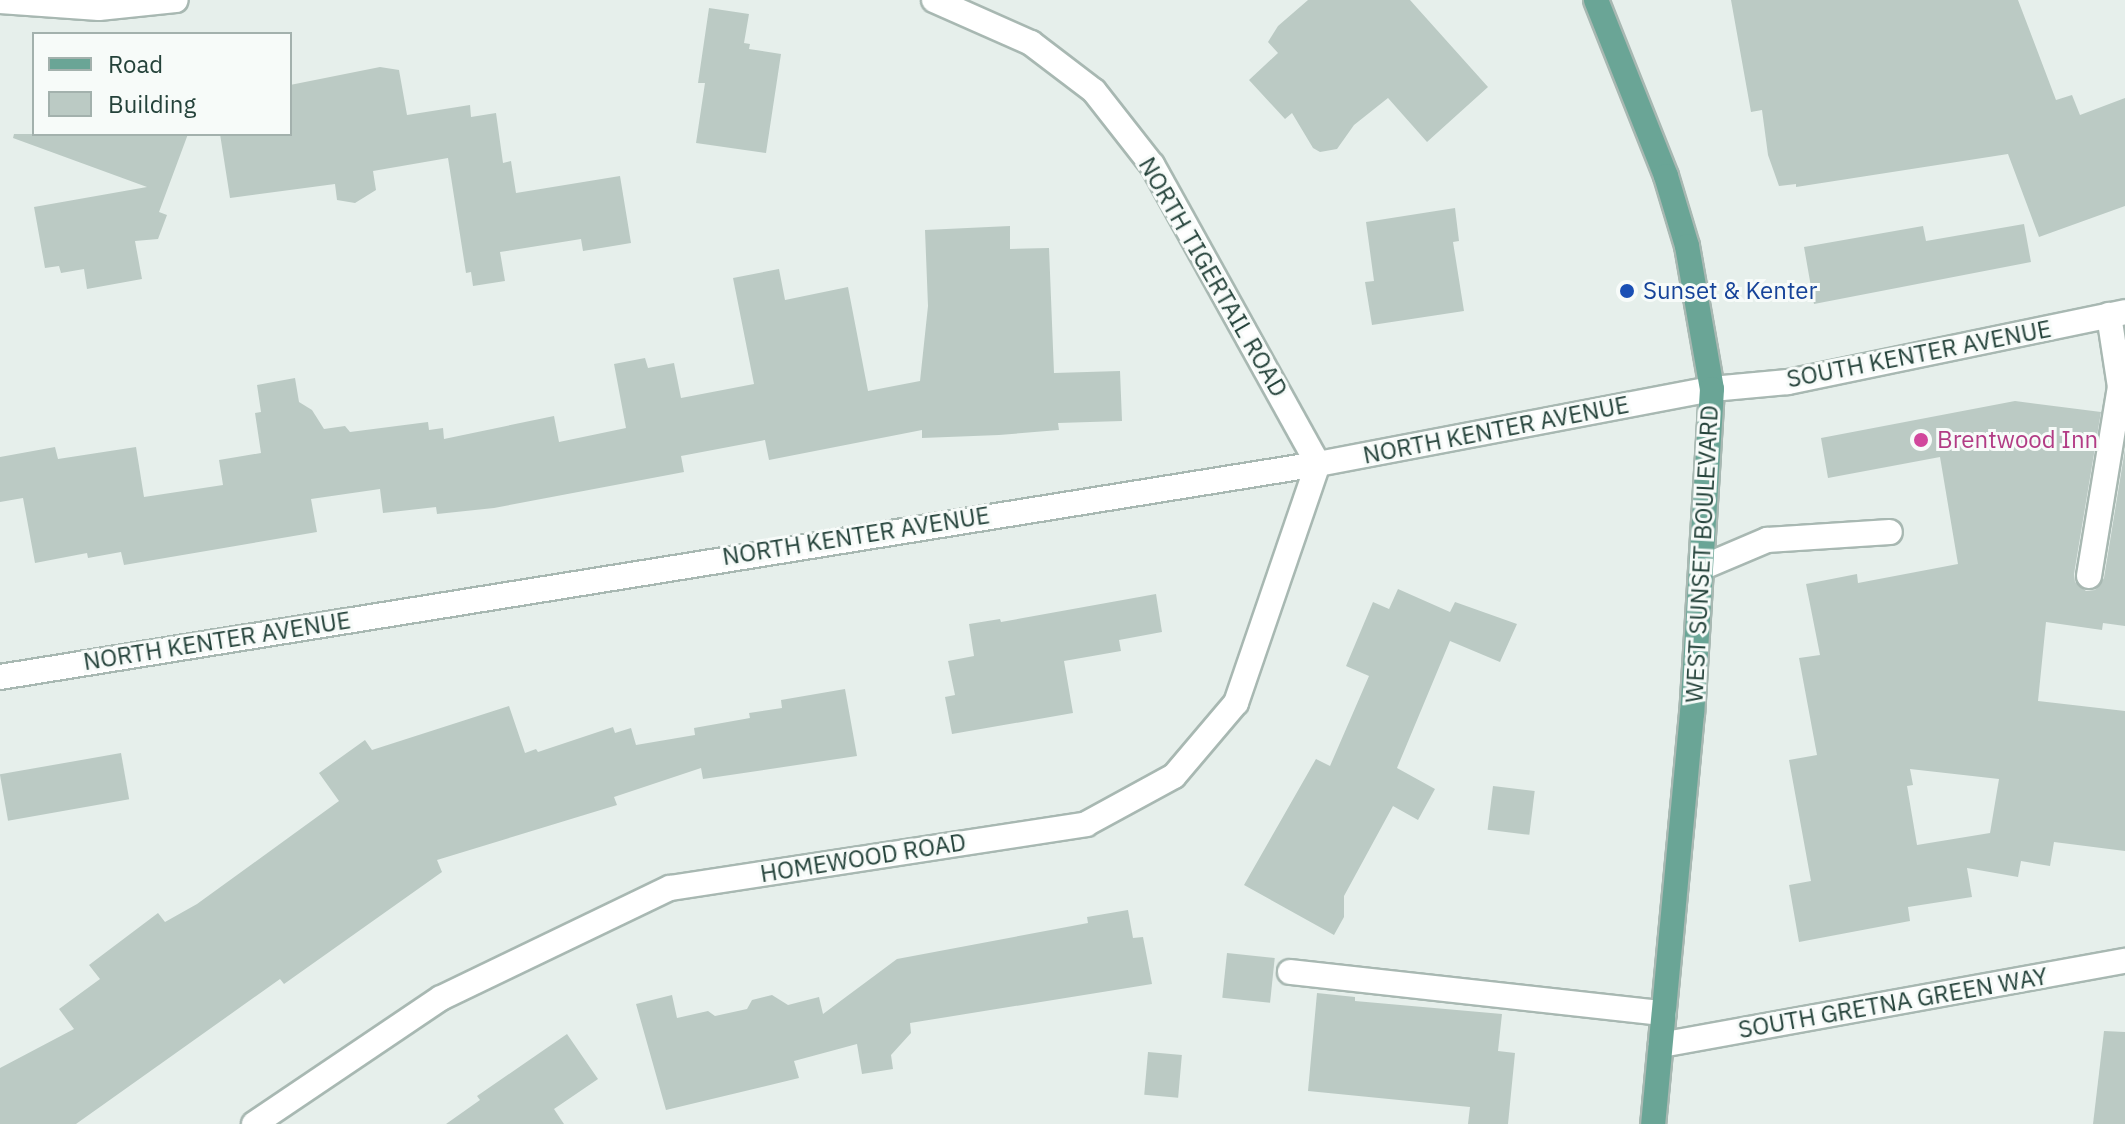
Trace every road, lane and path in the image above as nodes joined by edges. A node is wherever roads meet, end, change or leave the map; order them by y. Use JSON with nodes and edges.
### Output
{"nodes":[{"id":1,"x":176,"y":0,"type":"edge"},
{"id":2,"x":934,"y":0,"type":"edge"},
{"id":3,"x":1596,"y":0,"type":"edge"},
{"id":4,"x":0,"y":1,"type":"edge"},
{"id":5,"x":2117,"y":314,"type":"edge"},
{"id":6,"x":1712,"y":389,"type":"junction"},
{"id":7,"x":1318,"y":464,"type":"junction"},
{"id":8,"x":1890,"y":532,"type":"dead end"},
{"id":9,"x":1701,"y":568,"type":"junction"},
{"id":10,"x":2089,"y":576,"type":"dead end"},
{"id":11,"x":0,"y":677,"type":"edge"},
{"id":12,"x":2125,"y":961,"type":"edge"},
{"id":13,"x":1290,"y":972,"type":"dead end"},
{"id":14,"x":1664,"y":1013,"type":"junction"},
{"id":15,"x":1661,"y":1045,"type":"junction"},
{"id":16,"x":254,"y":1124,"type":"edge"},
{"id":17,"x":1653,"y":1124,"type":"edge"}],
"edges":[{"from":1,"to":4,"type":"street"},
{"from":2,"to":7,"type":"street","name":"NORTH TIGERTAIL ROAD"},
{"from":3,"to":6,"type":"main road","name":"WEST SUNSET BOULEVARD"},
{"from":5,"to":6,"type":"street","name":"SOUTH KENTER AVENUE"},
{"from":5,"to":10,"type":"street"},
{"from":6,"to":7,"type":"street","name":"NORTH KENTER AVENUE"},
{"from":6,"to":9,"type":"main road","name":"WEST SUNSET BOULEVARD"},
{"from":7,"to":11,"type":"street","name":"NORTH KENTER AVENUE"},
{"from":7,"to":16,"type":"street","name":"HOMEWOOD ROAD"},
{"from":8,"to":9,"type":"street"},
{"from":9,"to":14,"type":"main road","name":"WEST SUNSET BOULEVARD"},
{"from":12,"to":15,"type":"street","name":"SOUTH GRETNA GREEN WAY"},
{"from":13,"to":14,"type":"street"},
{"from":14,"to":15,"type":"main road","name":"WEST SUNSET BOULEVARD"},
{"from":15,"to":17,"type":"main road","name":"WEST SUNSET BOULEVARD"}]}
